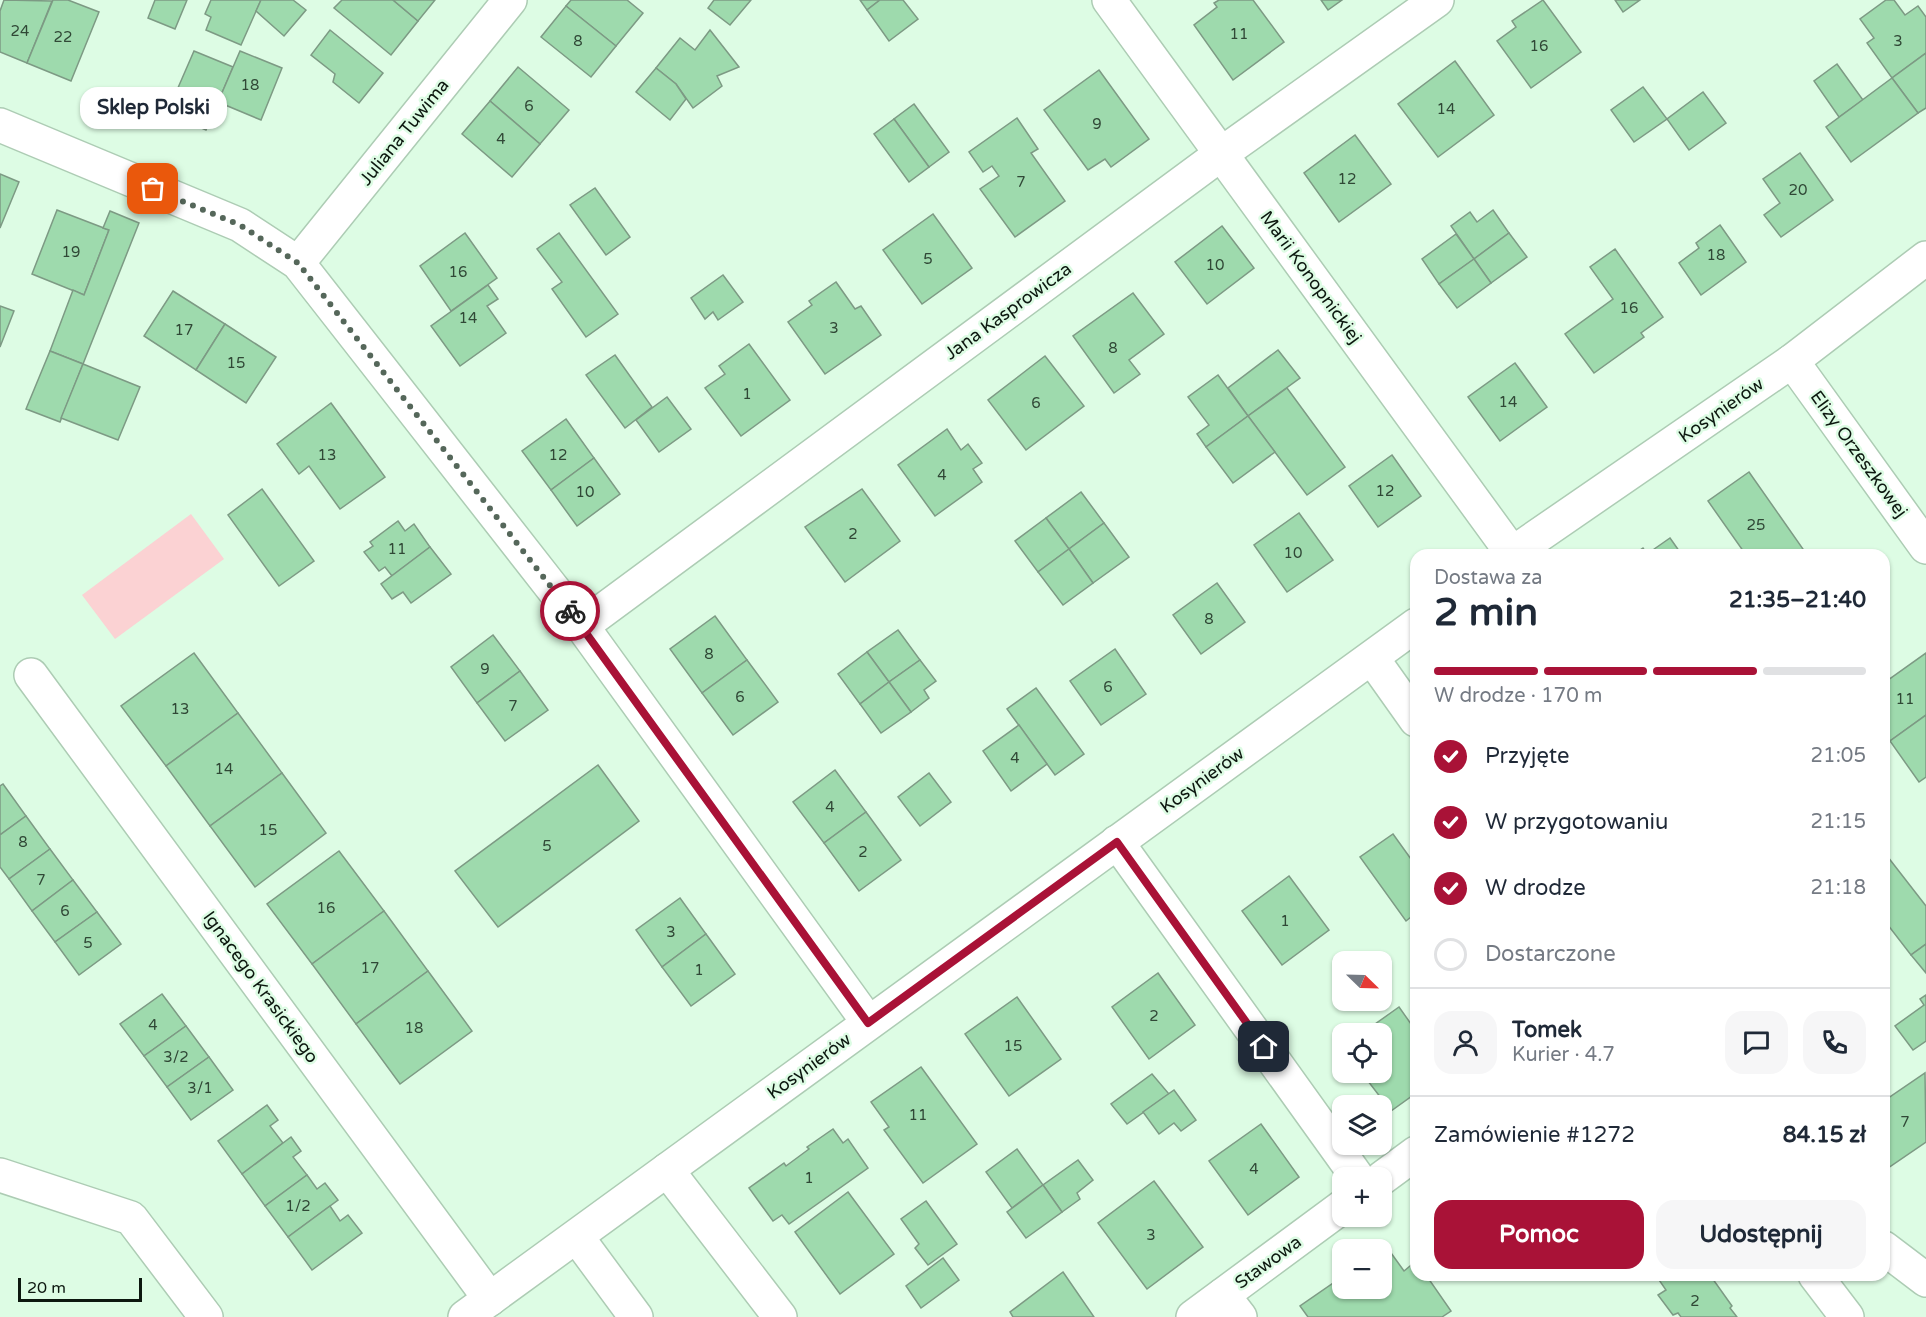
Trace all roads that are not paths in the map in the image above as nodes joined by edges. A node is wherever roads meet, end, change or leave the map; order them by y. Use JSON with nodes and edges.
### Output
{"nodes":[{"id":1,"x":510,"y":0,"type":"edge"},
{"id":2,"x":1109,"y":0,"type":"edge"},
{"id":3,"x":1437,"y":0,"type":"edge"},
{"id":4,"x":0,"y":125,"type":"edge"},
{"id":5,"x":1221,"y":154,"type":"junction"},
{"id":6,"x":1926,"y":258,"type":"edge"},
{"id":7,"x":298,"y":263,"type":"junction"},
{"id":8,"x":1792,"y":361,"type":"junction"},
{"id":9,"x":1926,"y":547,"type":"edge"},
{"id":10,"x":1507,"y":549,"type":"edge"},
{"id":11,"x":1518,"y":549,"type":"edge"},
{"id":12,"x":582,"y":626,"type":"junction"},
{"id":13,"x":1410,"y":630,"type":"edge"},
{"id":14,"x":1372,"y":658,"type":"junction"},
{"id":15,"x":31,"y":675,"type":"dead end"},
{"id":16,"x":1410,"y":712,"type":"edge"},
{"id":17,"x":1117,"y":842,"type":"junction"},
{"id":18,"x":868,"y":1023,"type":"junction"},
{"id":19,"x":1410,"y":1157,"type":"edge"},
{"id":20,"x":1350,"y":1167,"type":"edge"},
{"id":21,"x":667,"y":1170,"type":"junction"},
{"id":22,"x":1392,"y":1171,"type":"edge"},
{"id":23,"x":0,"y":1175,"type":"edge"},
{"id":24,"x":1332,"y":1216,"type":"edge"},
{"id":25,"x":577,"y":1237,"type":"junction"},
{"id":26,"x":1890,"y":1253,"type":"edge"},
{"id":27,"x":1926,"y":1280,"type":"edge"},
{"id":28,"x":1820,"y":1281,"type":"edge"},
{"id":29,"x":1232,"y":1306,"type":"edge"},
{"id":30,"x":478,"y":1308,"type":"edge"},
{"id":31,"x":206,"y":1317,"type":"edge"},
{"id":32,"x":636,"y":1317,"type":"edge"},
{"id":33,"x":780,"y":1317,"type":"edge"},
{"id":34,"x":1193,"y":1317,"type":"edge"},
{"id":35,"x":1847,"y":1317,"type":"edge"}],
"edges":[{"from":1,"to":7,"type":"street","name":"Juliana Tuwima"},
{"from":2,"to":5,"type":"street","name":"Marii Konopnickiej"},
{"from":3,"to":5,"type":"street","name":"Jana Kasprowicza"},
{"from":4,"to":7,"type":"street"},
{"from":5,"to":10,"type":"street","name":"Marii Konopnickiej"},
{"from":5,"to":12,"type":"street","name":"Jana Kasprowicza"},
{"from":6,"to":8,"type":"street","name":"Kosynierów"},
{"from":7,"to":12,"type":"street"},
{"from":8,"to":9,"type":"street","name":"Elizy Orzeszkowej"},
{"from":8,"to":11,"type":"street","name":"Kosynierów"},
{"from":12,"to":18,"type":"street"},
{"from":13,"to":14,"type":"street","name":"Kosynierów"},
{"from":14,"to":16,"type":"street"},
{"from":14,"to":17,"type":"street","name":"Kosynierów"},
{"from":15,"to":30,"type":"street","name":"Ignacego Krasickiego"},
{"from":17,"to":18,"type":"street","name":"Kosynierów"},
{"from":17,"to":20,"type":"street"},
{"from":18,"to":21,"type":"street","name":"Kosynierów"},
{"from":19,"to":22,"type":"street"},
{"from":21,"to":25,"type":"street","name":"Kosynierów"},
{"from":21,"to":33,"type":"street"},
{"from":23,"to":31,"type":"street"},
{"from":24,"to":29,"type":"street","name":"Stawowa"},
{"from":25,"to":30,"type":"street","name":"Kosynierów"},
{"from":25,"to":32,"type":"street"},
{"from":26,"to":27,"type":"street"},
{"from":28,"to":35,"type":"street"},
{"from":29,"to":34,"type":"street","name":"Stawowa"}]}
